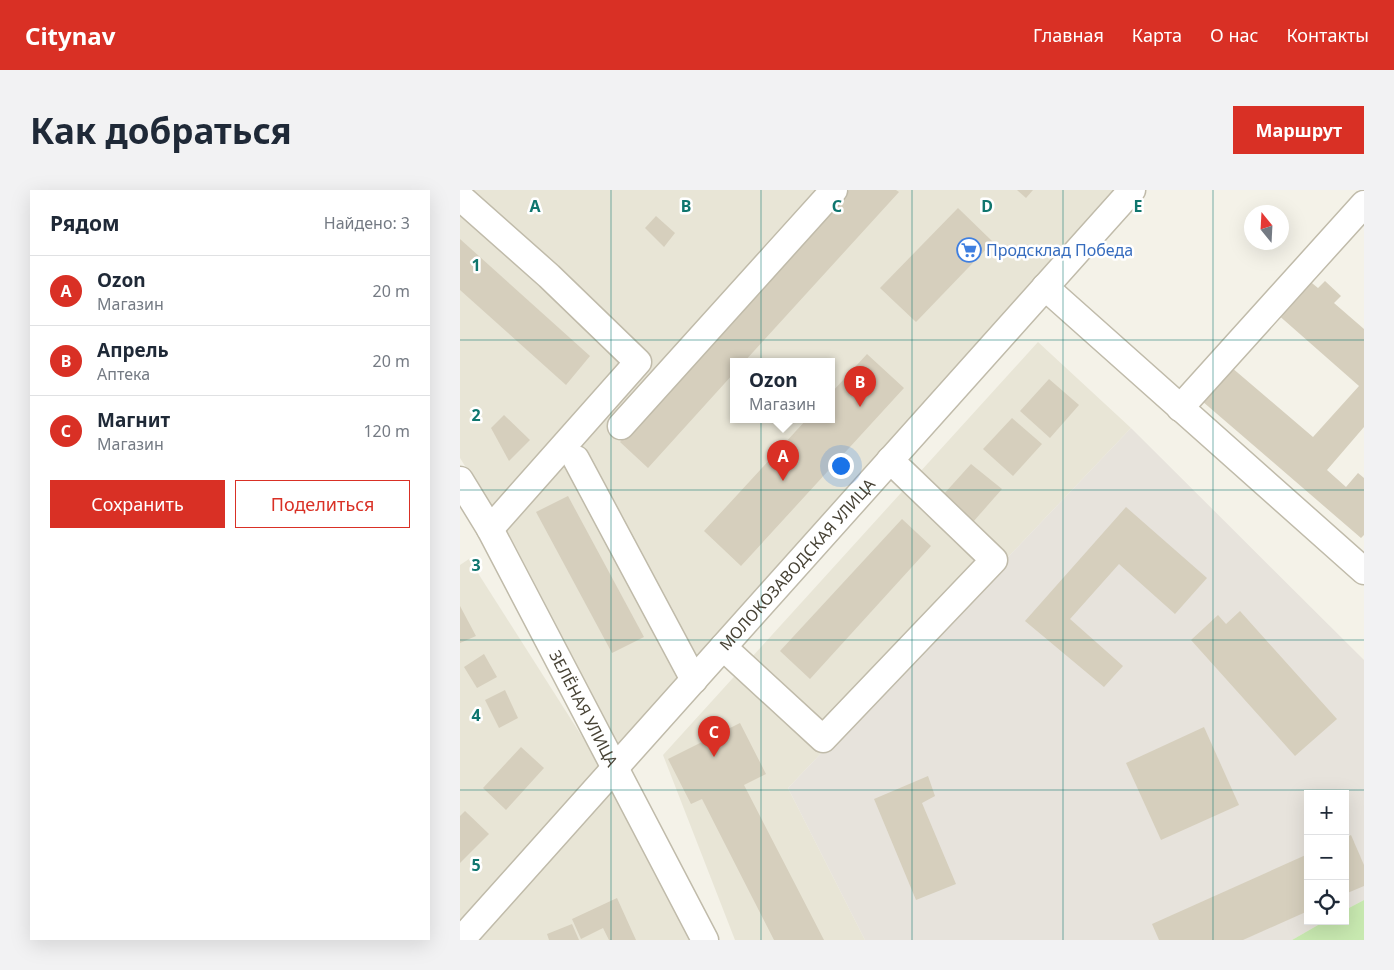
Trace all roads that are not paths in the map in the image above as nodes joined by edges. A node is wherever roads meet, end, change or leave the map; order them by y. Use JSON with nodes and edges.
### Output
{"nodes":[{"id":1,"x":834,"y":190,"type":"edge"},
{"id":2,"x":1132,"y":190,"type":"edge"},
{"id":3,"x":460,"y":197,"type":"edge"},
{"id":4,"x":1364,"y":204,"type":"edge"},
{"id":5,"x":1045,"y":287,"type":"junction"},
{"id":6,"x":1180,"y":408,"type":"junction"},
{"id":7,"x":621,"y":426,"type":"dead end"},
{"id":8,"x":576,"y":459,"type":"dead end"},
{"id":9,"x":890,"y":460,"type":"junction"},
{"id":10,"x":460,"y":480,"type":"edge"},
{"id":11,"x":490,"y":529,"type":"junction"},
{"id":12,"x":1362,"y":566,"type":"edge"},
{"id":13,"x":723,"y":647,"type":"junction"},
{"id":14,"x":694,"y":680,"type":"junction"},
{"id":15,"x":614,"y":769,"type":"junction"},
{"id":16,"x":461,"y":940,"type":"edge"},
{"id":17,"x":705,"y":940,"type":"edge"}],
"edges":[{"from":1,"to":7,"type":"street"},
{"from":2,"to":5,"type":"street","name":"МОЛОКОЗАВОДСКАЯ УЛИЦА"},
{"from":3,"to":11,"type":"street"},
{"from":4,"to":6,"type":"street"},
{"from":5,"to":6,"type":"street"},
{"from":5,"to":9,"type":"street","name":"МОЛОКОЗАВОДСКАЯ УЛИЦА"},
{"from":6,"to":12,"type":"street"},
{"from":8,"to":14,"type":"street"},
{"from":9,"to":13,"type":"street","name":"МОЛОКОЗАВОДСКАЯ УЛИЦА"},
{"from":9,"to":13,"type":"street"},
{"from":10,"to":11,"type":"street","name":"ЗЕЛЁНАЯ УЛИЦА"},
{"from":11,"to":15,"type":"street","name":"ЗЕЛЁНАЯ УЛИЦА"},
{"from":13,"to":14,"type":"street","name":"МОЛОКОЗАВОДСКАЯ УЛИЦА"},
{"from":14,"to":15,"type":"street","name":"МОЛОКОЗАВОДСКАЯ УЛИЦА"},
{"from":15,"to":16,"type":"street","name":"МОЛОКОЗАВОДСКАЯ УЛИЦА"},
{"from":15,"to":17,"type":"street","name":"ЗЕЛЁНАЯ УЛИЦА"}]}
